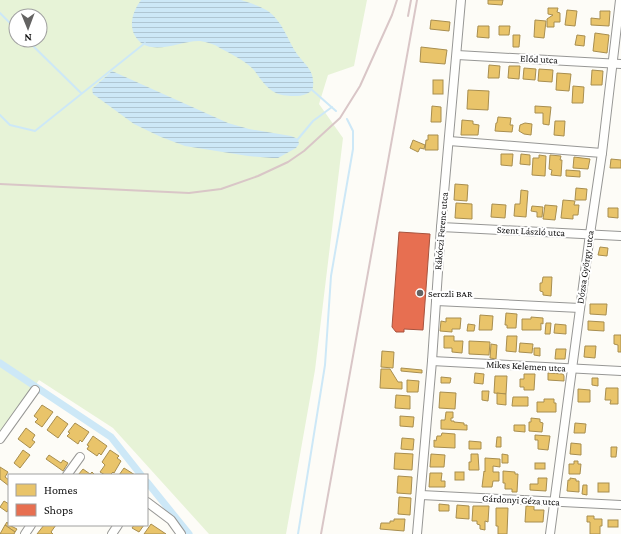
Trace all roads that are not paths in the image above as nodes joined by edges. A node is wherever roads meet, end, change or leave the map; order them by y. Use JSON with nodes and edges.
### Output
{"nodes":[{"id":1,"x":461,"y":0,"type":"edge"},
{"id":2,"x":620,"y":0,"type":"edge"},
{"id":3,"x":456,"y":55,"type":"junction"},
{"id":4,"x":617,"y":64,"type":"edge"},
{"id":5,"x":449,"y":141,"type":"junction"},
{"id":6,"x":602,"y":153,"type":"junction"},
{"id":7,"x":441,"y":227,"type":"junction"},
{"id":8,"x":590,"y":234,"type":"junction"},
{"id":9,"x":621,"y":236,"type":"edge"},
{"id":10,"x":436,"y":301,"type":"junction"},
{"id":11,"x":580,"y":308,"type":"junction"},
{"id":12,"x":432,"y":361,"type":"junction"},
{"id":13,"x":572,"y":368,"type":"junction"},
{"id":14,"x":621,"y":371,"type":"edge"},
{"id":15,"x":35,"y":390,"type":"dead end"},
{"id":16,"x":0,"y":439,"type":"edge"},
{"id":17,"x":80,"y":457,"type":"dead end"},
{"id":18,"x":68,"y":474,"type":"edge"},
{"id":19,"x":421,"y":494,"type":"junction"},
{"id":20,"x":555,"y":502,"type":"junction"},
{"id":21,"x":148,"y":503,"type":"edge"},
{"id":22,"x":621,"y":505,"type":"edge"},
{"id":23,"x":30,"y":526,"type":"edge"},
{"id":24,"x":24,"y":534,"type":"edge"},
{"id":25,"x":182,"y":534,"type":"edge"},
{"id":26,"x":417,"y":534,"type":"edge"},
{"id":27,"x":550,"y":534,"type":"edge"}],
"edges":[{"from":1,"to":3,"type":"street","name":"Rákóczi Ferenc utca"},
{"from":2,"to":4,"type":"street","name":"Dózsa György utca"},
{"from":3,"to":4,"type":"street","name":"Előd utca"},
{"from":3,"to":5,"type":"street","name":"Rákóczi Ferenc utca"},
{"from":4,"to":6,"type":"street","name":"Dózsa György utca"},
{"from":5,"to":6,"type":"street"},
{"from":5,"to":7,"type":"street","name":"Rákóczi Ferenc utca"},
{"from":6,"to":8,"type":"street","name":"Dózsa György utca"},
{"from":7,"to":8,"type":"street","name":"Szent László utca"},
{"from":7,"to":10,"type":"street","name":"Rákóczi Ferenc utca"},
{"from":8,"to":9,"type":"street","name":"Szent László utca"},
{"from":8,"to":11,"type":"street","name":"Dózsa György utca"},
{"from":10,"to":11,"type":"street"},
{"from":10,"to":12,"type":"street","name":"Rákóczi Ferenc utca"},
{"from":11,"to":13,"type":"street","name":"Dózsa György utca"},
{"from":12,"to":13,"type":"street","name":"Mikes Kelemen utca"},
{"from":12,"to":19,"type":"street","name":"Rákóczi Ferenc utca"},
{"from":13,"to":14,"type":"street","name":"Mikes Kelemen utca"},
{"from":13,"to":20,"type":"street","name":"Dózsa György utca"},
{"from":15,"to":16,"type":"street"},
{"from":17,"to":18,"type":"street"},
{"from":19,"to":20,"type":"street","name":"Gárdonyi Géza utca"},
{"from":19,"to":26,"type":"street","name":"Rákóczi Ferenc utca"},
{"from":20,"to":22,"type":"street","name":"Gárdonyi Géza utca"},
{"from":20,"to":27,"type":"street","name":"Dózsa György utca"},
{"from":21,"to":25,"type":"street"},
{"from":23,"to":24,"type":"street"}]}
